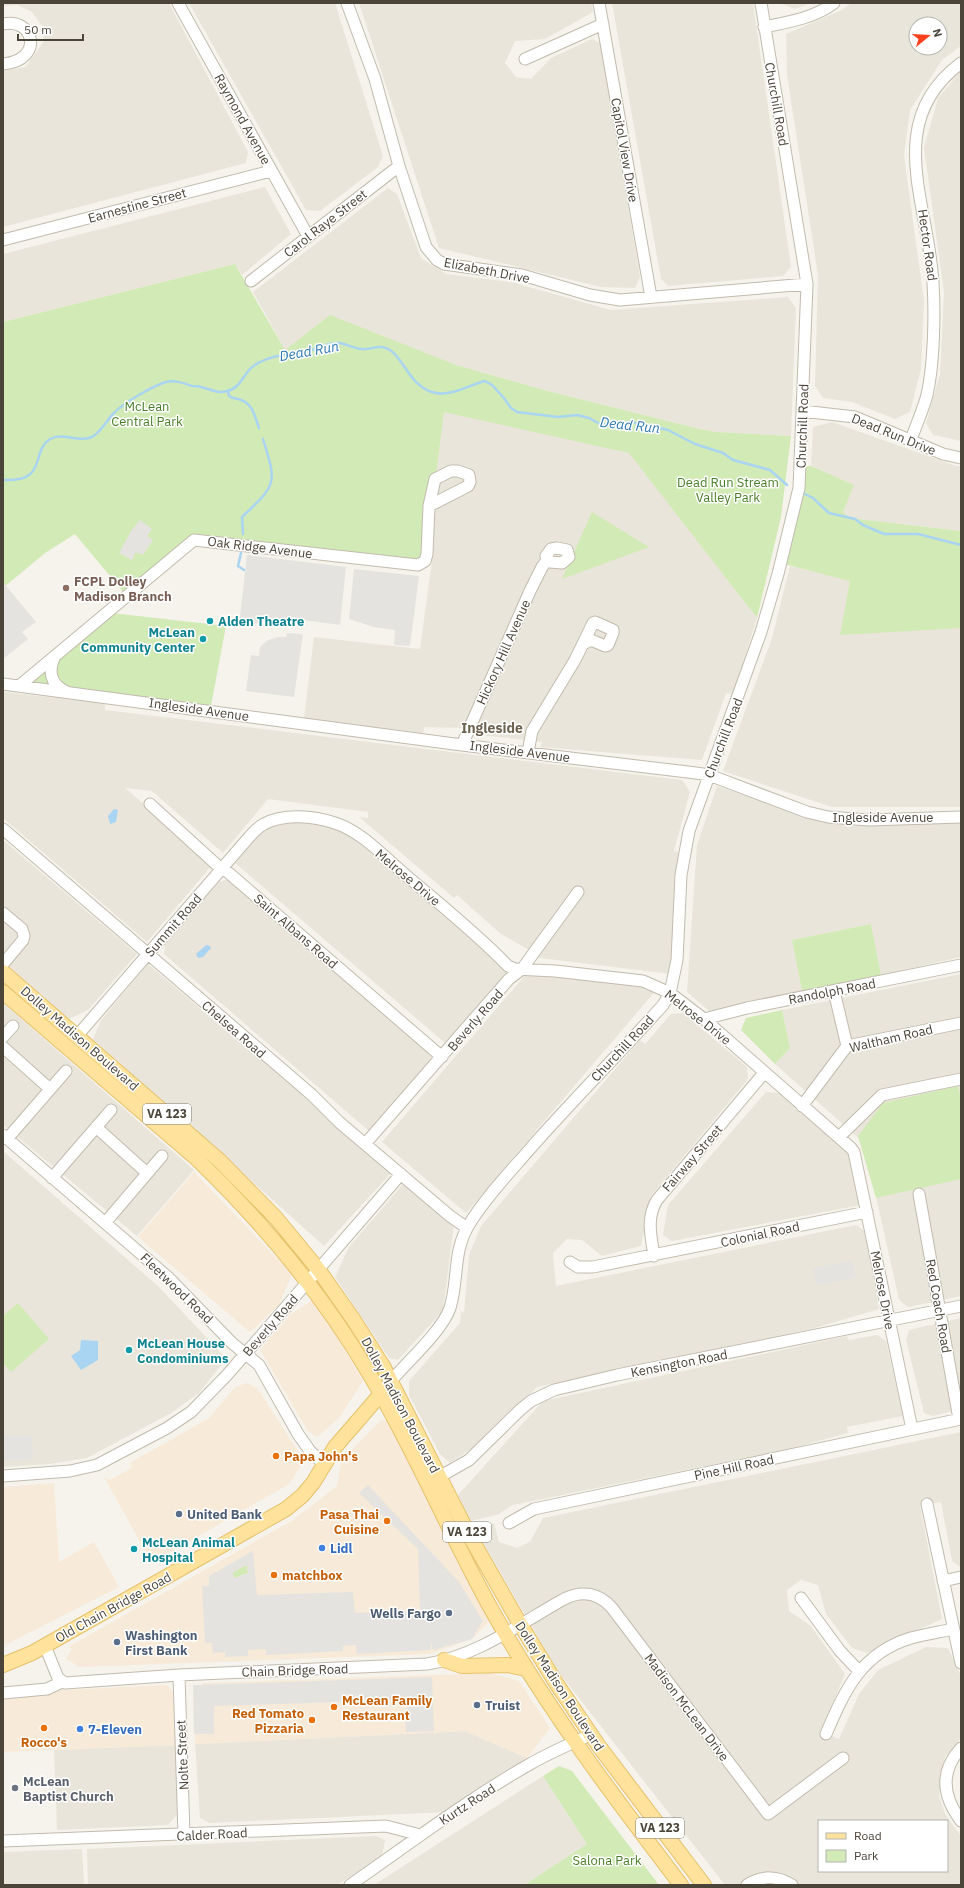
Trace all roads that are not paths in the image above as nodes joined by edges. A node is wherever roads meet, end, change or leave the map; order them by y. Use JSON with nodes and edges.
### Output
{"nodes":[{"id":1,"x":178,"y":3,"type":"edge"},
{"id":2,"x":347,"y":3,"type":"edge"},
{"id":3,"x":599,"y":3,"type":"edge"},
{"id":4,"x":761,"y":3,"type":"edge"},
{"id":5,"x":834,"y":3,"type":"edge"},
{"id":6,"x":3,"y":24,"type":"edge"},
{"id":7,"x":603,"y":24,"type":"junction"},
{"id":8,"x":764,"y":27,"type":"junction"},
{"id":9,"x":525,"y":59,"type":"dead end"},
{"id":10,"x":961,"y":63,"type":"edge"},
{"id":11,"x":3,"y":64,"type":"edge"},
{"id":12,"x":399,"y":166,"type":"junction"},
{"id":13,"x":271,"y":171,"type":"junction"},
{"id":14,"x":308,"y":236,"type":"junction"},
{"id":15,"x":3,"y":240,"type":"edge"},
{"id":16,"x":251,"y":281,"type":"dead end"},
{"id":17,"x":807,"y":284,"type":"junction"},
{"id":18,"x":651,"y":297,"type":"junction"},
{"id":19,"x":802,"y":411,"type":"junction"},
{"id":20,"x":911,"y":440,"type":"junction"},
{"id":21,"x":961,"y":458,"type":"edge"},
{"id":22,"x":429,"y":506,"type":"dead end"},
{"id":23,"x":547,"y":560,"type":"dead end"},
{"id":24,"x":583,"y":644,"type":"dead end"},
{"id":25,"x":56,"y":655,"type":"junction"},
{"id":26,"x":3,"y":684,"type":"edge"},
{"id":27,"x":18,"y":686,"type":"junction"},
{"id":28,"x":68,"y":692,"type":"junction"},
{"id":29,"x":462,"y":744,"type":"junction"},
{"id":30,"x":528,"y":752,"type":"junction"},
{"id":31,"x":708,"y":775,"type":"junction"},
{"id":32,"x":150,"y":804,"type":"dead end"},
{"id":33,"x":961,"y":817,"type":"edge"},
{"id":34,"x":273,"y":820,"type":"joint"},
{"id":35,"x":3,"y":829,"type":"edge"},
{"id":36,"x":223,"y":868,"type":"junction"},
{"id":37,"x":578,"y":892,"type":"dead end"},
{"id":38,"x":3,"y":913,"type":"edge"},
{"id":39,"x":148,"y":954,"type":"junction"},
{"id":40,"x":3,"y":964,"type":"edge"},
{"id":41,"x":961,"y":965,"type":"edge"},
{"id":42,"x":522,"y":970,"type":"junction"},
{"id":43,"x":3,"y":972,"type":"edge"},
{"id":44,"x":834,"y":991,"type":"junction"},
{"id":45,"x":3,"y":992,"type":"edge"},
{"id":46,"x":670,"y":993,"type":"junction"},
{"id":47,"x":704,"y":1020,"type":"junction"},
{"id":48,"x":961,"y":1023,"type":"edge"},
{"id":49,"x":13,"y":1026,"type":"dead end"},
{"id":50,"x":77,"y":1036,"type":"junction"},
{"id":51,"x":3,"y":1037,"type":"edge"},
{"id":52,"x":847,"y":1046,"type":"junction"},
{"id":53,"x":3,"y":1047,"type":"edge"},
{"id":54,"x":442,"y":1057,"type":"junction"},
{"id":55,"x":66,"y":1071,"type":"dead end"},
{"id":56,"x":764,"y":1073,"type":"junction"},
{"id":57,"x":961,"y":1079,"type":"edge"},
{"id":58,"x":50,"y":1089,"type":"junction"},
{"id":59,"x":802,"y":1106,"type":"junction"},
{"id":60,"x":111,"y":1110,"type":"dead end"},
{"id":61,"x":96,"y":1127,"type":"junction"},
{"id":62,"x":5,"y":1137,"type":"edge"},
{"id":63,"x":839,"y":1137,"type":"junction"},
{"id":64,"x":365,"y":1144,"type":"junction"},
{"id":65,"x":162,"y":1156,"type":"dead end"},
{"id":66,"x":147,"y":1173,"type":"junction"},
{"id":67,"x":401,"y":1174,"type":"junction"},
{"id":68,"x":52,"y":1178,"type":"junction"},
{"id":69,"x":919,"y":1194,"type":"dead end"},
{"id":70,"x":866,"y":1212,"type":"junction"},
{"id":71,"x":104,"y":1223,"type":"junction"},
{"id":72,"x":467,"y":1228,"type":"junction"},
{"id":73,"x":654,"y":1256,"type":"junction"},
{"id":74,"x":570,"y":1262,"type":"dead end"},
{"id":75,"x":318,"y":1269,"type":"junction"},
{"id":76,"x":308,"y":1282,"type":"junction"},
{"id":77,"x":961,"y":1306,"type":"edge"},
{"id":78,"x":940,"y":1311,"type":"junction"},
{"id":79,"x":889,"y":1321,"type":"junction"},
{"id":80,"x":245,"y":1354,"type":"junction"},
{"id":81,"x":391,"y":1381,"type":"junction"},
{"id":82,"x":381,"y":1394,"type":"junction"},
{"id":83,"x":960,"y":1419,"type":"edge"},
{"id":84,"x":912,"y":1429,"type":"junction"},
{"id":85,"x":324,"y":1464,"type":"junction"},
{"id":86,"x":3,"y":1476,"type":"edge"},
{"id":87,"x":440,"y":1477,"type":"junction"},
{"id":88,"x":426,"y":1483,"type":"junction"},
{"id":89,"x":927,"y":1504,"type":"dead end"},
{"id":90,"x":509,"y":1523,"type":"dead end"},
{"id":91,"x":961,"y":1577,"type":"edge"},
{"id":92,"x":943,"y":1581,"type":"junction"},
{"id":93,"x":802,"y":1598,"type":"dead end"},
{"id":94,"x":520,"y":1624,"type":"junction"},
{"id":95,"x":953,"y":1629,"type":"junction"},
{"id":96,"x":505,"y":1633,"type":"junction"},
{"id":97,"x":45,"y":1646,"type":"junction"},
{"id":98,"x":444,"y":1660,"type":"junction"},
{"id":99,"x":961,"y":1663,"type":"edge"},
{"id":100,"x":3,"y":1665,"type":"edge"},
{"id":101,"x":526,"y":1669,"type":"junction"},
{"id":102,"x":859,"y":1671,"type":"junction"},
{"id":103,"x":179,"y":1674,"type":"junction"},
{"id":104,"x":62,"y":1682,"type":"junction"},
{"id":105,"x":5,"y":1692,"type":"edge"},
{"id":106,"x":826,"y":1734,"type":"dead end"},
{"id":107,"x":590,"y":1735,"type":"junction"},
{"id":108,"x":574,"y":1742,"type":"junction"},
{"id":109,"x":961,"y":1748,"type":"edge"},
{"id":110,"x":843,"y":1758,"type":"dead end"},
{"id":111,"x":961,"y":1821,"type":"edge"},
{"id":112,"x":184,"y":1835,"type":"junction"},
{"id":113,"x":420,"y":1835,"type":"junction"},
{"id":114,"x":3,"y":1841,"type":"edge"},
{"id":115,"x":350,"y":1885,"type":"edge"},
{"id":116,"x":682,"y":1885,"type":"edge"},
{"id":117,"x":704,"y":1885,"type":"edge"},
{"id":118,"x":748,"y":1885,"type":"edge"},
{"id":119,"x":792,"y":1885,"type":"edge"}],
"edges":[{"from":1,"to":13,"type":"street","name":"Raymond Avenue"},
{"from":2,"to":12,"type":"street","name":"Elizabeth Drive"},
{"from":3,"to":7,"type":"street","name":"Capitol View Drive"},
{"from":4,"to":8,"type":"street","name":"Churchill Road"},
{"from":5,"to":8,"type":"street"},
{"from":6,"to":11,"type":"street"},
{"from":7,"to":9,"type":"street"},
{"from":7,"to":18,"type":"street","name":"Capitol View Drive"},
{"from":8,"to":17,"type":"street","name":"Churchill Road"},
{"from":10,"to":20,"type":"street","name":"Hector Road"},
{"from":12,"to":14,"type":"street","name":"Carol Raye Street"},
{"from":12,"to":18,"type":"street","name":"Elizabeth Drive"},
{"from":13,"to":14,"type":"street","name":"Raymond Avenue"},
{"from":13,"to":15,"type":"street","name":"Earnestine Street"},
{"from":14,"to":16,"type":"street","name":"Carol Raye Street"},
{"from":17,"to":18,"type":"street","name":"Elizabeth Drive"},
{"from":17,"to":19,"type":"street","name":"Churchill Road"},
{"from":19,"to":20,"type":"street","name":"Dead Run Drive"},
{"from":19,"to":31,"type":"street","name":"Churchill Road"},
{"from":20,"to":21,"type":"street","name":"Dead Run Drive"},
{"from":22,"to":25,"type":"street","name":"Oak Ridge Avenue"},
{"from":23,"to":29,"type":"street","name":"Hickory Hill Avenue"},
{"from":24,"to":30,"type":"street"},
{"from":25,"to":27,"type":"street","name":"Oak Ridge Avenue"},
{"from":25,"to":28,"type":"street"},
{"from":26,"to":27,"type":"street","name":"Ingleside Avenue"},
{"from":27,"to":28,"type":"street","name":"Ingleside Avenue"},
{"from":28,"to":29,"type":"street","name":"Ingleside Avenue"},
{"from":29,"to":30,"type":"street","name":"Ingleside Avenue"},
{"from":30,"to":31,"type":"street","name":"Ingleside Avenue"},
{"from":31,"to":33,"type":"street","name":"Ingleside Avenue"},
{"from":31,"to":46,"type":"street","name":"Churchill Road"},
{"from":32,"to":36,"type":"street","name":"Saint Albans Road"},
{"from":34,"to":36,"type":"street","name":"Summit Road"},
{"from":34,"to":42,"type":"street","name":"Melrose Drive"},
{"from":35,"to":39,"type":"street","name":"Chelsea Road"},
{"from":36,"to":39,"type":"street","name":"Summit Road"},
{"from":36,"to":54,"type":"street","name":"Saint Albans Road"},
{"from":37,"to":42,"type":"street","name":"Beverly Road"},
{"from":38,"to":40,"type":"street"},
{"from":39,"to":50,"type":"street","name":"Summit Road"},
{"from":39,"to":64,"type":"street","name":"Chelsea Road"},
{"from":41,"to":44,"type":"street","name":"Randolph Road"},
{"from":42,"to":46,"type":"street","name":"Melrose Drive"},
{"from":42,"to":54,"type":"street","name":"Beverly Road"},
{"from":43,"to":50,"type":"main road","name":"Dolley Madison Boulevard","number":"VA 123"},
{"from":44,"to":47,"type":"street","name":"Randolph Road"},
{"from":44,"to":52,"type":"street"},
{"from":45,"to":76,"type":"main road","name":"Dolley Madison Boulevard","number":"VA 123"},
{"from":46,"to":47,"type":"street","name":"Melrose Drive"},
{"from":46,"to":72,"type":"street","name":"Churchill Road"},
{"from":47,"to":56,"type":"street","name":"Melrose Drive"},
{"from":48,"to":52,"type":"street","name":"Waltham Road"},
{"from":49,"to":51,"type":"street"},
{"from":50,"to":75,"type":"main road","name":"Dolley Madison Boulevard","number":"VA 123"},
{"from":52,"to":59,"type":"street","name":"Waltham Road"},
{"from":53,"to":58,"type":"street"},
{"from":54,"to":64,"type":"street","name":"Beverly Road"},
{"from":55,"to":58,"type":"street"},
{"from":56,"to":59,"type":"street","name":"Melrose Drive"},
{"from":56,"to":73,"type":"street","name":"Fairway Street"},
{"from":57,"to":63,"type":"street"},
{"from":58,"to":62,"type":"street"},
{"from":59,"to":63,"type":"street","name":"Melrose Drive"},
{"from":60,"to":61,"type":"street"},
{"from":61,"to":66,"type":"street"},
{"from":61,"to":68,"type":"street"},
{"from":62,"to":68,"type":"street","name":"Fleetwood Road"},
{"from":63,"to":70,"type":"street","name":"Melrose Drive"},
{"from":64,"to":67,"type":"street","name":"Chelsea Road"},
{"from":65,"to":66,"type":"street"},
{"from":66,"to":71,"type":"street"},
{"from":67,"to":72,"type":"street","name":"Chelsea Road"},
{"from":67,"to":75,"type":"street","name":"Beverly Road"},
{"from":68,"to":71,"type":"street","name":"Fleetwood Road"},
{"from":69,"to":78,"type":"street","name":"Red Coach Road"},
{"from":70,"to":73,"type":"street","name":"Colonial Road"},
{"from":70,"to":79,"type":"street","name":"Melrose Drive"},
{"from":71,"to":80,"type":"street","name":"Fleetwood Road"},
{"from":72,"to":81,"type":"street","name":"Churchill Road"},
{"from":73,"to":74,"type":"street","name":"Colonial Road"},
{"from":75,"to":76,"type":"street","name":"Beverly Road"},
{"from":75,"to":81,"type":"main road","name":"Dolley Madison Boulevard","number":"VA 123"},
{"from":76,"to":80,"type":"street","name":"Beverly Road"},
{"from":76,"to":82,"type":"main road","name":"Dolley Madison Boulevard","number":"VA 123"},
{"from":77,"to":78,"type":"street","name":"Kensington Road"},
{"from":78,"to":79,"type":"street","name":"Kensington Road"},
{"from":78,"to":83,"type":"street","name":"Red Coach Road"},
{"from":79,"to":84,"type":"street","name":"Melrose Drive"},
{"from":79,"to":87,"type":"street","name":"Kensington Road"},
{"from":80,"to":85,"type":"street","name":"Fleetwood Road"},
{"from":80,"to":86,"type":"street","name":"Beverly Road"},
{"from":81,"to":82,"type":"main road","name":"Old Chain Bridge Road"},
{"from":81,"to":87,"type":"main road","name":"Dolley Madison Boulevard","number":"VA 123"},
{"from":82,"to":85,"type":"main road","name":"Old Chain Bridge Road"},
{"from":82,"to":88,"type":"main road","name":"Dolley Madison Boulevard","number":"VA 123"},
{"from":83,"to":84,"type":"street","name":"Pine Hill Road"},
{"from":84,"to":90,"type":"street","name":"Pine Hill Road"},
{"from":85,"to":97,"type":"main road","name":"Old Chain Bridge Road"},
{"from":87,"to":88,"type":"street","name":"Kensington Road"},
{"from":87,"to":94,"type":"main road","name":"Dolley Madison Boulevard","number":"VA 123"},
{"from":88,"to":96,"type":"main road","name":"Dolley Madison Boulevard","number":"VA 123"},
{"from":89,"to":92,"type":"street"},
{"from":91,"to":92,"type":"street"},
{"from":92,"to":95,"type":"street"},
{"from":93,"to":102,"type":"street"},
{"from":94,"to":96,"type":"street","name":"Chain Bridge Road"},
{"from":94,"to":107,"type":"main road","name":"Dolley Madison Boulevard","number":"VA 123"},
{"from":94,"to":110,"type":"street","name":"Madison McLean Drive"},
{"from":95,"to":99,"type":"street"},
{"from":95,"to":102,"type":"street"},
{"from":96,"to":98,"type":"street","name":"Chain Bridge Road"},
{"from":96,"to":101,"type":"main road","name":"Dolley Madison Boulevard","number":"VA 123"},
{"from":97,"to":100,"type":"main road"},
{"from":97,"to":104,"type":"street"},
{"from":98,"to":101,"type":"main road"},
{"from":98,"to":103,"type":"street","name":"Chain Bridge Road"},
{"from":101,"to":108,"type":"main road","name":"Dolley Madison Boulevard","number":"VA 123"},
{"from":102,"to":106,"type":"street"},
{"from":103,"to":104,"type":"street","name":"Chain Bridge Road"},
{"from":103,"to":112,"type":"street","name":"Nolte Street"},
{"from":104,"to":105,"type":"street","name":"Chain Bridge Road"},
{"from":107,"to":108,"type":"street","name":"Kurtz Road"},
{"from":107,"to":117,"type":"main road","name":"Dolley Madison Boulevard","number":"VA 123"},
{"from":108,"to":113,"type":"street","name":"Kurtz Road"},
{"from":108,"to":116,"type":"main road","name":"Dolley Madison Boulevard","number":"VA 123"},
{"from":109,"to":111,"type":"street"},
{"from":112,"to":113,"type":"street","name":"Calder Road"},
{"from":112,"to":114,"type":"street","name":"Calder Road"},
{"from":113,"to":115,"type":"street","name":"Kurtz Road"},
{"from":118,"to":119,"type":"street"}]}
